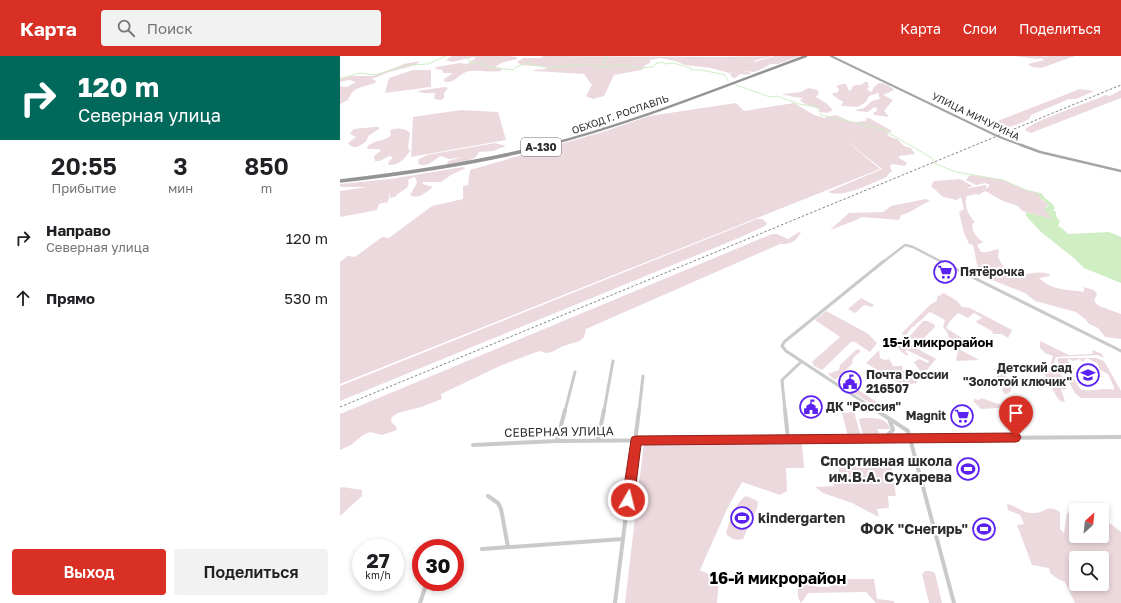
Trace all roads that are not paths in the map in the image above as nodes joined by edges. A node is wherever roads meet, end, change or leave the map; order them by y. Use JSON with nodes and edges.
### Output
{"nodes":[{"id":1,"x":806,"y":56,"type":"edge"},
{"id":2,"x":831,"y":56,"type":"edge"},
{"id":3,"x":1121,"y":171,"type":"edge"},
{"id":4,"x":340,"y":181,"type":"edge"},
{"id":5,"x":1121,"y":351,"type":"edge"},
{"id":6,"x":613,"y":361,"type":"dead end"},
{"id":7,"x":801,"y":362,"type":"junction"},
{"id":8,"x":575,"y":372,"type":"dead end"},
{"id":9,"x":643,"y":376,"type":"dead end"},
{"id":10,"x":889,"y":419,"type":"junction"},
{"id":11,"x":1121,"y":437,"type":"edge"},
{"id":12,"x":884,"y":438,"type":"junction"},
{"id":13,"x":910,"y":438,"type":"junction"},
{"id":14,"x":788,"y":439,"type":"junction"},
{"id":15,"x":598,"y":440,"type":"junction"},
{"id":16,"x":636,"y":440,"type":"junction"},
{"id":17,"x":557,"y":441,"type":"junction"},
{"id":18,"x":473,"y":445,"type":"dead end"},
{"id":19,"x":488,"y":496,"type":"dead end"},
{"id":20,"x":623,"y":539,"type":"junction"},
{"id":21,"x":508,"y":547,"type":"junction"},
{"id":22,"x":482,"y":549,"type":"dead end"},
{"id":23,"x":424,"y":591,"type":"edge"},
{"id":24,"x":420,"y":603,"type":"edge"},
{"id":25,"x":615,"y":603,"type":"edge"},
{"id":26,"x":954,"y":603,"type":"edge"}],
"edges":[{"from":1,"to":4,"type":"highway","name":"ОБХОД Г. РОСЛАВЛЬ","number":"А-130"},
{"from":2,"to":3,"type":"main road","name":"УЛИЦА МИЧУРИНА","bridge":true},
{"from":5,"to":7,"type":"street"},
{"from":6,"to":15,"type":"street"},
{"from":7,"to":10,"type":"street"},
{"from":7,"to":14,"type":"street"},
{"from":8,"to":17,"type":"street"},
{"from":9,"to":16,"type":"street"},
{"from":10,"to":12,"type":"street"},
{"from":10,"to":13,"type":"street"},
{"from":11,"to":13,"type":"street","name":"СЕВЕРНАЯ УЛИЦА"},
{"from":12,"to":13,"type":"street","name":"СЕВЕРНАЯ УЛИЦА"},
{"from":12,"to":14,"type":"street","name":"СЕВЕРНАЯ УЛИЦА"},
{"from":13,"to":26,"type":"street"},
{"from":14,"to":16,"type":"street","name":"СЕВЕРНАЯ УЛИЦА"},
{"from":15,"to":16,"type":"street","name":"СЕВЕРНАЯ УЛИЦА"},
{"from":15,"to":17,"type":"street","name":"СЕВЕРНАЯ УЛИЦА"},
{"from":16,"to":20,"type":"street"},
{"from":17,"to":18,"type":"street","name":"СЕВЕРНАЯ УЛИЦА"},
{"from":19,"to":21,"type":"street"},
{"from":20,"to":21,"type":"street"},
{"from":20,"to":25,"type":"street"},
{"from":21,"to":22,"type":"street"},
{"from":23,"to":24,"type":"street"}]}
